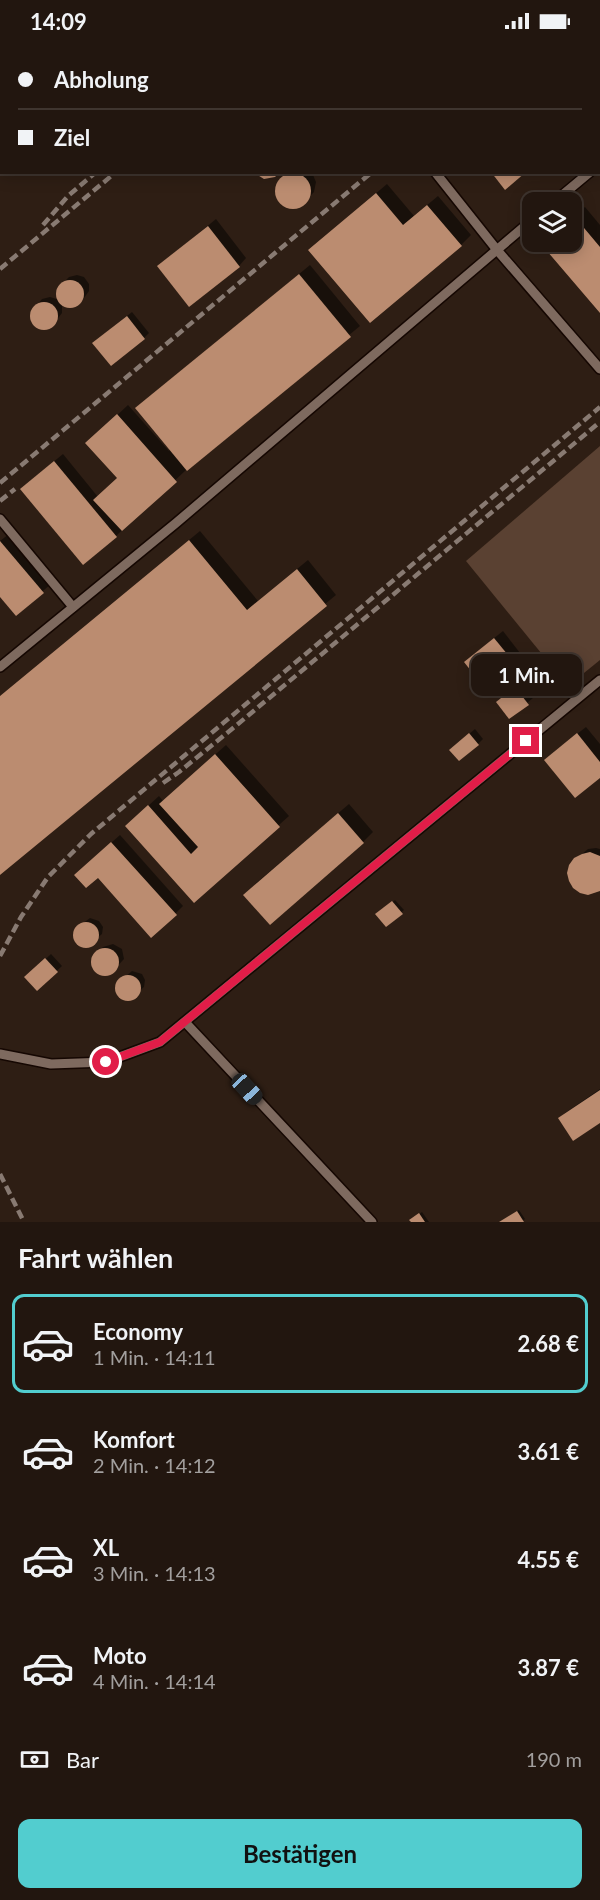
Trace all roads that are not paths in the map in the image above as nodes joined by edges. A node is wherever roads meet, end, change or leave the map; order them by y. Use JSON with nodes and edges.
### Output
{"nodes":[{"id":1,"x":437,"y":174,"type":"edge"},
{"id":2,"x":588,"y":174,"type":"edge"},
{"id":3,"x":566,"y":192,"type":"edge"},
{"id":4,"x":522,"y":229,"type":"edge"},
{"id":5,"x":497,"y":250,"type":"junction"},
{"id":6,"x":600,"y":369,"type":"edge"},
{"id":7,"x":0,"y":519,"type":"edge"},
{"id":8,"x":73,"y":607,"type":"junction"},
{"id":9,"x":0,"y":667,"type":"edge"},
{"id":10,"x":600,"y":680,"type":"edge"},
{"id":11,"x":185,"y":1022,"type":"junction"},
{"id":12,"x":0,"y":1054,"type":"edge"},
{"id":13,"x":372,"y":1222,"type":"edge"}],
"edges":[{"from":1,"to":5,"type":"lane"},
{"from":2,"to":3,"type":"lane"},
{"from":4,"to":5,"type":"lane"},
{"from":5,"to":6,"type":"lane"},
{"from":5,"to":8,"type":"lane"},
{"from":7,"to":8,"type":"lane"},
{"from":8,"to":9,"type":"lane"},
{"from":10,"to":11,"type":"lane"},
{"from":11,"to":12,"type":"lane"},
{"from":11,"to":13,"type":"lane"}]}
